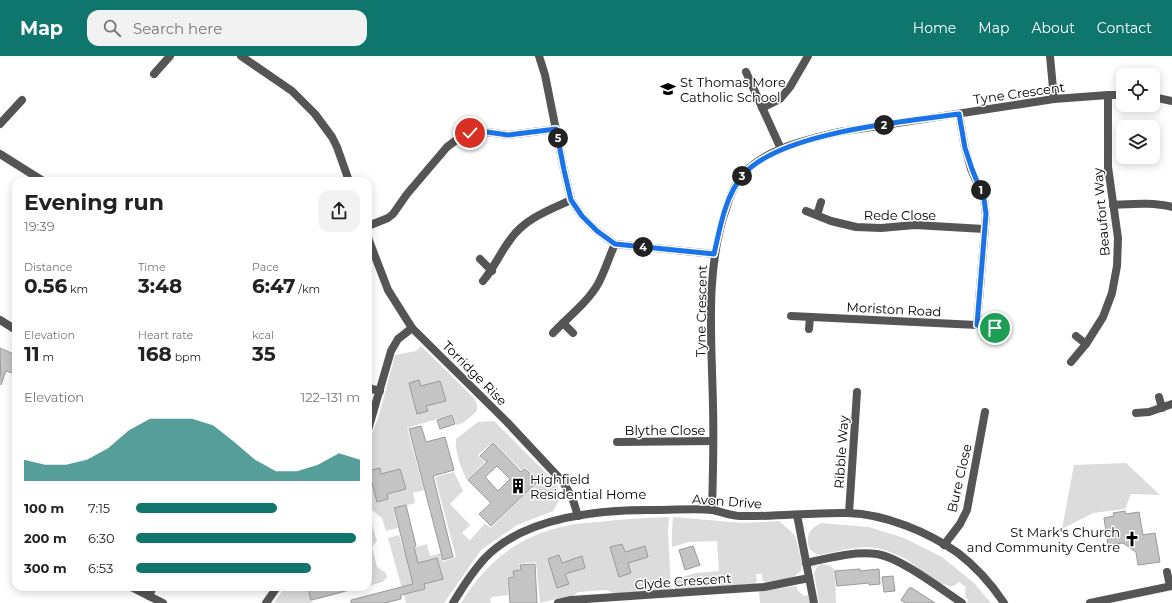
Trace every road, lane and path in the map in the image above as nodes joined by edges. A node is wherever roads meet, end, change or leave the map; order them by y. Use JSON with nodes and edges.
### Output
{"nodes":[{"id":1,"x":170,"y":56,"type":"edge"},
{"id":2,"x":241,"y":56,"type":"edge"},
{"id":3,"x":539,"y":56,"type":"edge"},
{"id":4,"x":808,"y":56,"type":"edge"},
{"id":5,"x":1050,"y":56,"type":"edge"},
{"id":6,"x":746,"y":72,"type":"dead end"},
{"id":7,"x":154,"y":74,"type":"dead end"},
{"id":8,"x":1108,"y":95,"type":"junction"},
{"id":9,"x":1116,"y":95,"type":"edge"},
{"id":10,"x":1160,"y":98,"type":"edge"},
{"id":11,"x":1054,"y":99,"type":"junction"},
{"id":12,"x":22,"y":100,"type":"dead end"},
{"id":13,"x":1172,"y":101,"type":"edge"},
{"id":14,"x":762,"y":108,"type":"junction"},
{"id":15,"x":959,"y":114,"type":"junction"},
{"id":16,"x":0,"y":124,"type":"edge"},
{"id":17,"x":556,"y":129,"type":"junction"},
{"id":18,"x":781,"y":149,"type":"junction"},
{"id":19,"x":0,"y":154,"type":"edge"},
{"id":20,"x":37,"y":177,"type":"edge"},
{"id":21,"x":348,"y":177,"type":"edge"},
{"id":22,"x":571,"y":200,"type":"junction"},
{"id":23,"x":822,"y":202,"type":"dead end"},
{"id":24,"x":1113,"y":205,"type":"junction"},
{"id":25,"x":1172,"y":207,"type":"edge"},
{"id":26,"x":806,"y":211,"type":"dead end"},
{"id":27,"x":817,"y":215,"type":"junction"},
{"id":28,"x":372,"y":224,"type":"edge"},
{"id":29,"x":984,"y":229,"type":"junction"},
{"id":30,"x":615,"y":244,"type":"junction"},
{"id":31,"x":372,"y":248,"type":"edge"},
{"id":32,"x":714,"y":254,"type":"junction"},
{"id":33,"x":480,"y":259,"type":"dead end"},
{"id":34,"x":492,"y":271,"type":"junction"},
{"id":35,"x":483,"y":281,"type":"dead end"},
{"id":36,"x":791,"y":316,"type":"dead end"},
{"id":37,"x":810,"y":317,"type":"junction"},
{"id":38,"x":0,"y":320,"type":"edge"},
{"id":39,"x":563,"y":323,"type":"junction"},
{"id":40,"x":977,"y":325,"type":"junction"},
{"id":41,"x":12,"y":328,"type":"edge"},
{"id":42,"x":412,"y":328,"type":"junction"},
{"id":43,"x":995,"y":328,"type":"dead end"},
{"id":44,"x":809,"y":329,"type":"dead end"},
{"id":45,"x":553,"y":333,"type":"dead end"},
{"id":46,"x":573,"y":333,"type":"dead end"},
{"id":47,"x":1076,"y":336,"type":"dead end"},
{"id":48,"x":1086,"y":344,"type":"junction"},
{"id":49,"x":1071,"y":362,"type":"dead end"},
{"id":50,"x":372,"y":389,"type":"edge"},
{"id":51,"x":380,"y":391,"type":"junction"},
{"id":52,"x":857,"y":392,"type":"dead end"},
{"id":53,"x":1159,"y":397,"type":"dead end"},
{"id":54,"x":1172,"y":404,"type":"edge"},
{"id":55,"x":1162,"y":408,"type":"junction"},
{"id":56,"x":985,"y":412,"type":"dead end"},
{"id":57,"x":1136,"y":413,"type":"dead end"},
{"id":58,"x":372,"y":417,"type":"edge"},
{"id":59,"x":713,"y":441,"type":"junction"},
{"id":60,"x":617,"y":442,"type":"dead end"},
{"id":61,"x":712,"y":510,"type":"junction"},
{"id":62,"x":849,"y":513,"type":"junction"},
{"id":63,"x":796,"y":515,"type":"junction"},
{"id":64,"x":578,"y":516,"type":"junction"},
{"id":65,"x":944,"y":545,"type":"junction"},
{"id":66,"x":806,"y":563,"type":"junction"},
{"id":67,"x":1167,"y":572,"type":"dead end"},
{"id":68,"x":809,"y":578,"type":"junction"},
{"id":69,"x":1171,"y":586,"type":"edge"},
{"id":70,"x":139,"y":591,"type":"edge"},
{"id":71,"x":151,"y":591,"type":"edge"},
{"id":72,"x":274,"y":591,"type":"edge"},
{"id":73,"x":149,"y":596,"type":"junction"},
{"id":74,"x":163,"y":603,"type":"edge"},
{"id":75,"x":266,"y":603,"type":"edge"},
{"id":76,"x":453,"y":603,"type":"edge"},
{"id":77,"x":558,"y":603,"type":"edge"},
{"id":78,"x":814,"y":603,"type":"edge"},
{"id":79,"x":962,"y":603,"type":"edge"},
{"id":80,"x":1004,"y":603,"type":"edge"},
{"id":81,"x":1090,"y":603,"type":"edge"}],
"edges":[{"from":1,"to":7,"type":"street"},
{"from":2,"to":21,"type":"street"},
{"from":3,"to":17,"type":"street"},
{"from":4,"to":14,"type":"street"},
{"from":5,"to":11,"type":"street"},
{"from":6,"to":14,"type":"street"},
{"from":8,"to":9,"type":"street","name":"Tyne Crescent"},
{"from":8,"to":11,"type":"street","name":"Tyne Crescent"},
{"from":8,"to":24,"type":"street","name":"Beaufort Way"},
{"from":10,"to":13,"type":"street"},
{"from":11,"to":15,"type":"street","name":"Tyne Crescent"},
{"from":12,"to":16,"type":"street"},
{"from":14,"to":18,"type":"street"},
{"from":15,"to":18,"type":"street","name":"Tyne Crescent"},
{"from":15,"to":29,"type":"street"},
{"from":17,"to":22,"type":"street"},
{"from":17,"to":28,"type":"street"},
{"from":18,"to":32,"type":"street","name":"Tyne Crescent"},
{"from":19,"to":20,"type":"street"},
{"from":22,"to":30,"type":"street"},
{"from":22,"to":34,"type":"street"},
{"from":23,"to":27,"type":"street"},
{"from":24,"to":25,"type":"street"},
{"from":24,"to":48,"type":"street","name":"Beaufort Way"},
{"from":26,"to":27,"type":"street","name":"Rede Close"},
{"from":27,"to":29,"type":"street","name":"Rede Close"},
{"from":29,"to":40,"type":"street"},
{"from":30,"to":32,"type":"street"},
{"from":30,"to":39,"type":"street"},
{"from":31,"to":42,"type":"street","name":"Torridge Rise"},
{"from":32,"to":59,"type":"street","name":"Tyne Crescent"},
{"from":33,"to":34,"type":"street"},
{"from":34,"to":35,"type":"street"},
{"from":36,"to":37,"type":"street","name":"Moriston Road"},
{"from":37,"to":40,"type":"street","name":"Moriston Road"},
{"from":37,"to":44,"type":"street"},
{"from":38,"to":41,"type":"street"},
{"from":39,"to":45,"type":"street"},
{"from":39,"to":46,"type":"street"},
{"from":40,"to":43,"type":"street","name":"Moriston Road"},
{"from":42,"to":51,"type":"street"},
{"from":42,"to":64,"type":"street","name":"Torridge Rise"},
{"from":47,"to":48,"type":"street"},
{"from":48,"to":49,"type":"street","name":"Beaufort Way"},
{"from":50,"to":51,"type":"street"},
{"from":51,"to":58,"type":"street"},
{"from":52,"to":62,"type":"street","name":"Ribble Way"},
{"from":53,"to":55,"type":"street"},
{"from":54,"to":55,"type":"street"},
{"from":55,"to":57,"type":"street"},
{"from":56,"to":65,"type":"street","name":"Bure Close"},
{"from":59,"to":60,"type":"street","name":"Blythe Close"},
{"from":59,"to":61,"type":"street","name":"Tyne Crescent"},
{"from":61,"to":63,"type":"street","name":"Avon Drive"},
{"from":61,"to":64,"type":"street","name":"Avon Drive"},
{"from":62,"to":63,"type":"street","name":"Avon Drive"},
{"from":62,"to":65,"type":"street","name":"Avon Drive"},
{"from":63,"to":66,"type":"street"},
{"from":64,"to":76,"type":"street","name":"Avon Drive"},
{"from":65,"to":80,"type":"street","name":"Avon Drive"},
{"from":66,"to":68,"type":"street"},
{"from":66,"to":79,"type":"street"},
{"from":67,"to":69,"type":"street"},
{"from":68,"to":77,"type":"street","name":"Clyde Crescent"},
{"from":68,"to":78,"type":"street"},
{"from":69,"to":81,"type":"street"},
{"from":70,"to":73,"type":"street"},
{"from":71,"to":73,"type":"street"},
{"from":72,"to":75,"type":"street"},
{"from":73,"to":74,"type":"street"}]}
